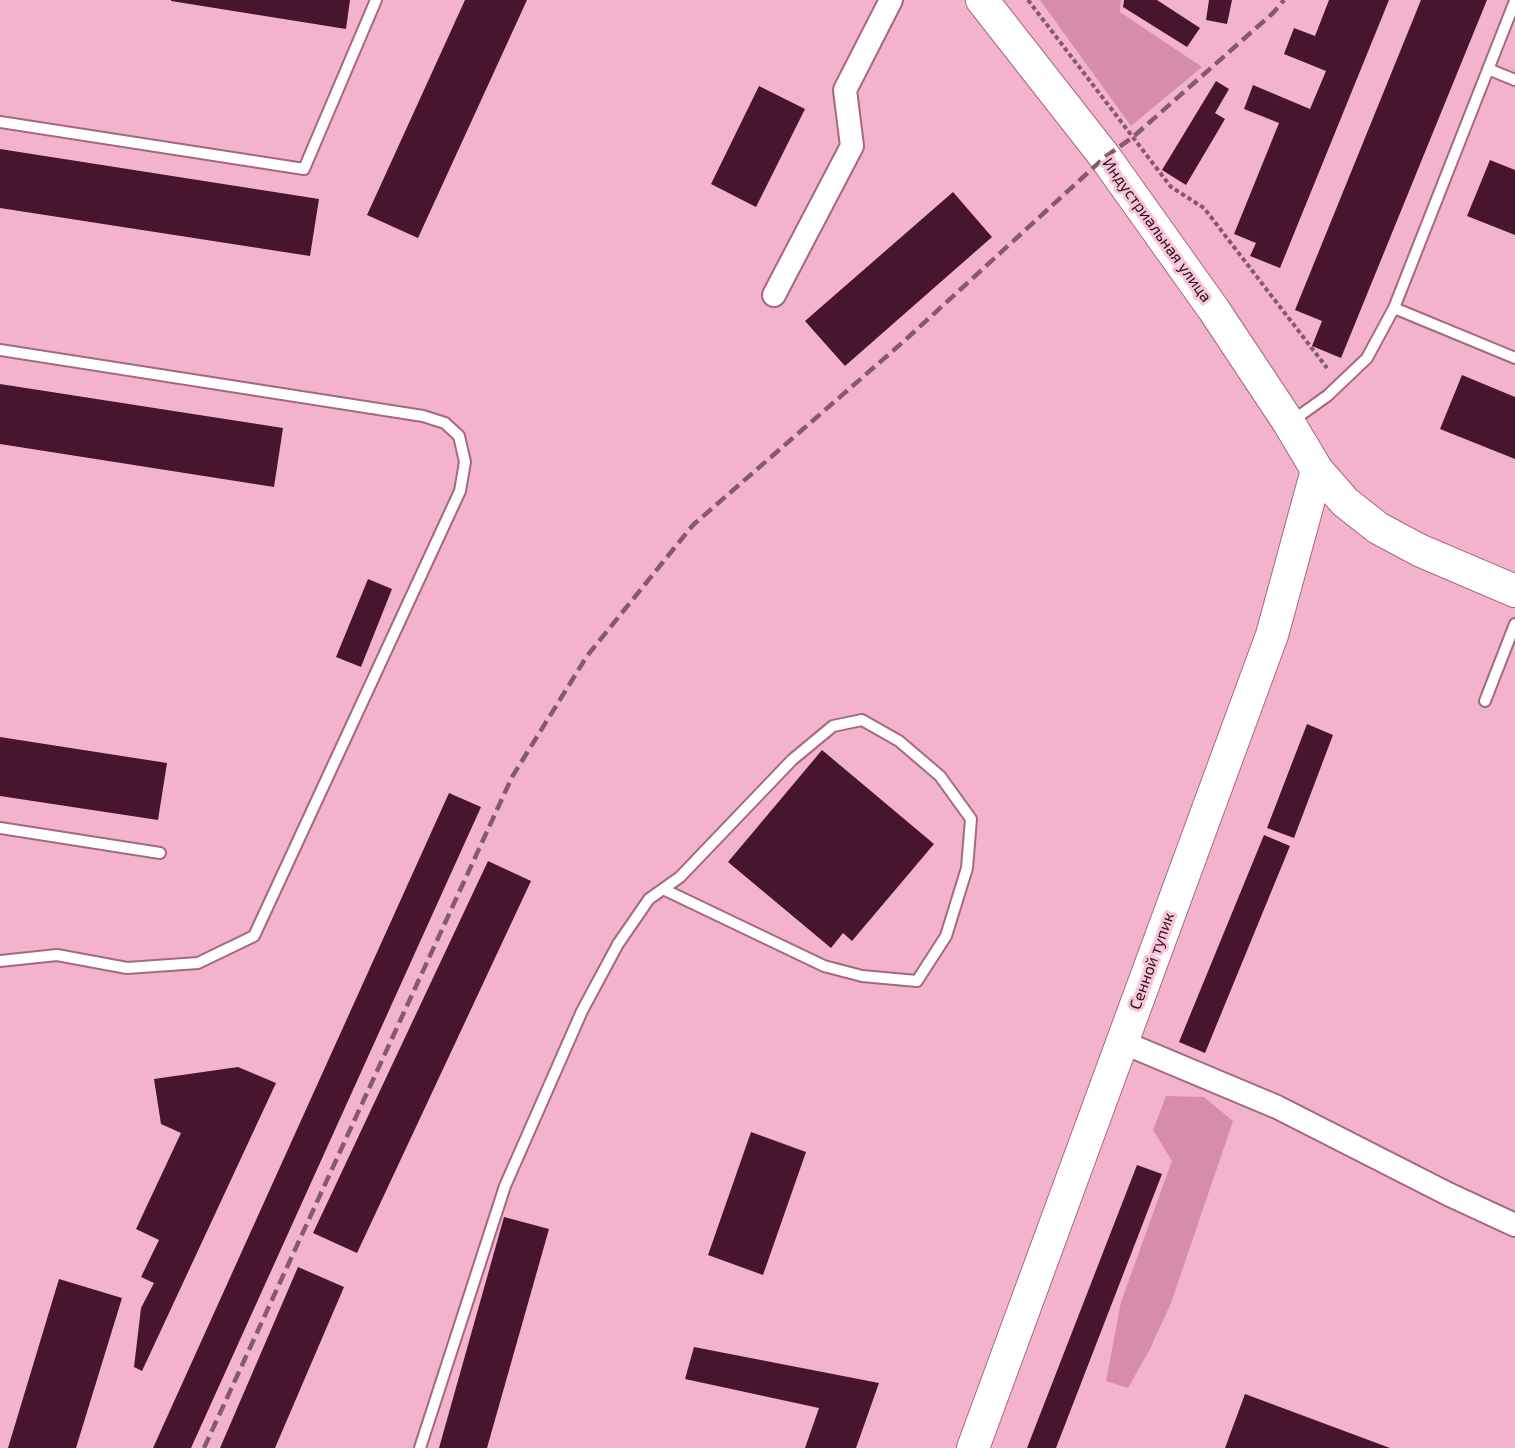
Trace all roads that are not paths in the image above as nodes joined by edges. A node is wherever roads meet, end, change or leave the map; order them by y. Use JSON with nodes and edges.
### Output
{"nodes":[{"id":1,"x":376,"y":0,"type":"edge"},
{"id":2,"x":891,"y":0,"type":"edge"},
{"id":3,"x":982,"y":0,"type":"edge"},
{"id":4,"x":1515,"y":1,"type":"edge"},
{"id":5,"x":1488,"y":69,"type":"junction"},
{"id":6,"x":1515,"y":80,"type":"edge"},
{"id":7,"x":0,"y":122,"type":"edge"},
{"id":8,"x":774,"y":295,"type":"dead end"},
{"id":9,"x":1394,"y":308,"type":"junction"},
{"id":10,"x":0,"y":350,"type":"edge"},
{"id":11,"x":1515,"y":358,"type":"edge"},
{"id":12,"x":1289,"y":423,"type":"junction"},
{"id":13,"x":1317,"y":470,"type":"junction"},
{"id":14,"x":1515,"y":591,"type":"edge"},
{"id":15,"x":1515,"y":624,"type":"edge"},
{"id":16,"x":1485,"y":701,"type":"dead end"},
{"id":17,"x":0,"y":828,"type":"edge"},
{"id":18,"x":159,"y":853,"type":"dead end"},
{"id":19,"x":663,"y":889,"type":"junction"},
{"id":20,"x":0,"y":961,"type":"edge"},
{"id":21,"x":1122,"y":1042,"type":"junction"},
{"id":22,"x":1515,"y":1225,"type":"edge"},
{"id":23,"x":420,"y":1448,"type":"edge"},
{"id":24,"x":973,"y":1448,"type":"edge"}],
"edges":[{"from":1,"to":7,"type":"lane"},
{"from":2,"to":8,"type":"street"},
{"from":3,"to":12,"type":"main road","name":"Индустриальная улица"},
{"from":4,"to":5,"type":"lane"},
{"from":5,"to":6,"type":"lane"},
{"from":5,"to":9,"type":"lane"},
{"from":9,"to":11,"type":"lane"},
{"from":9,"to":12,"type":"lane"},
{"from":10,"to":20,"type":"lane"},
{"from":12,"to":13,"type":"main road","name":"Индустриальная улица"},
{"from":13,"to":14,"type":"main road","name":"Индустриальная улица"},
{"from":13,"to":21,"type":"main road","name":"Сенной тупик"},
{"from":15,"to":16,"type":"lane"},
{"from":17,"to":18,"type":"lane"},
{"from":19,"to":19,"type":"lane"},
{"from":19,"to":23,"type":"lane"},
{"from":21,"to":22,"type":"street"},
{"from":21,"to":24,"type":"main road","name":"Сенной тупик"}]}
